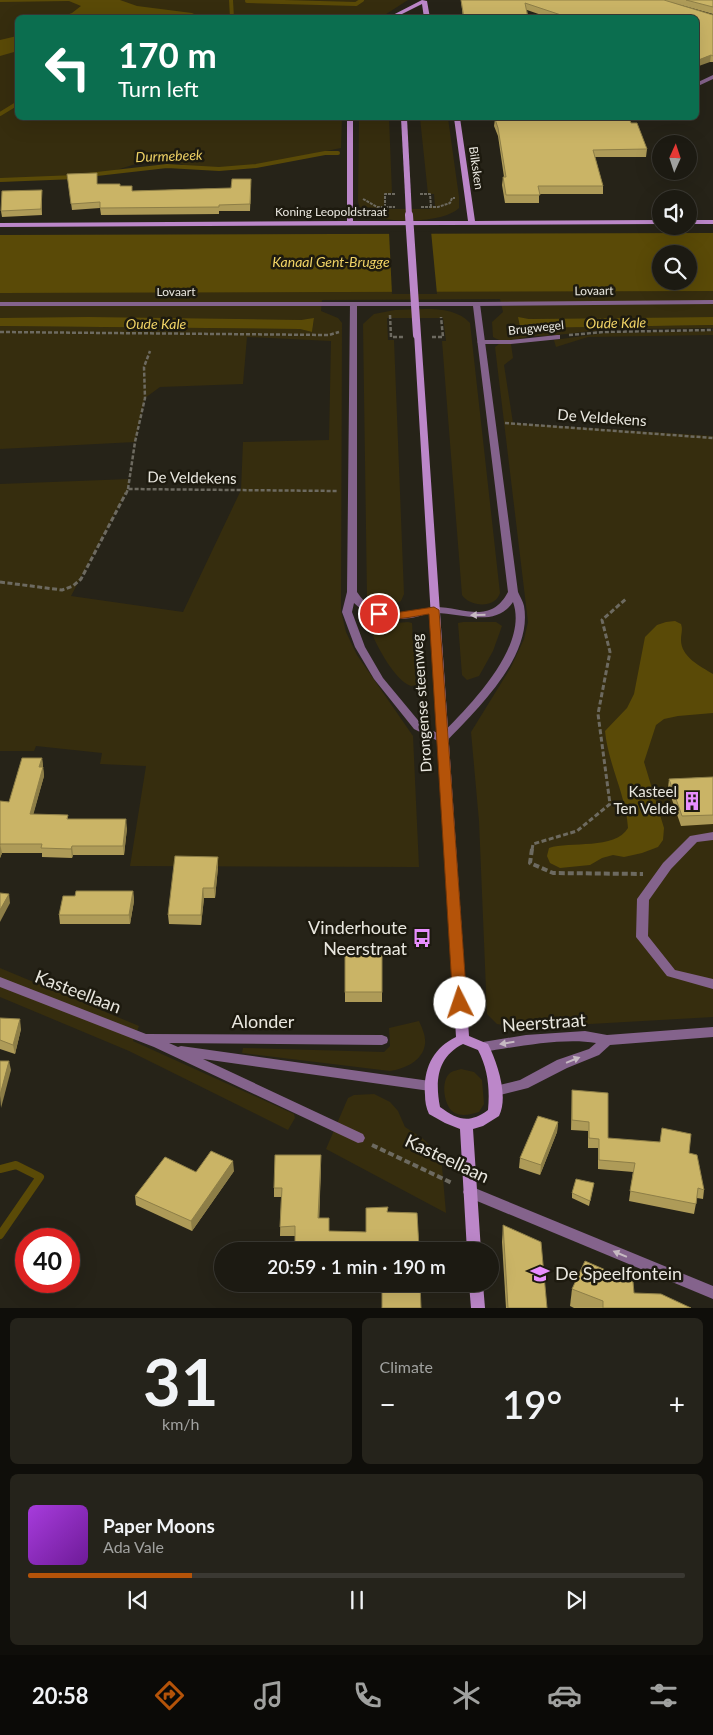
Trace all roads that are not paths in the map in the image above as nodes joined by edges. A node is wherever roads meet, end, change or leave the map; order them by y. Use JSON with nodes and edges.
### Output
{"nodes":[{"id":1,"x":425,"y":0,"type":"edge"},
{"id":2,"x":413,"y":14,"type":"dead end"},
{"id":3,"x":395,"y":15,"type":"edge"},
{"id":4,"x":427,"y":15,"type":"edge"},
{"id":5,"x":713,"y":77,"type":"edge"},
{"id":6,"x":699,"y":84,"type":"edge"},
{"id":7,"x":350,"y":120,"type":"edge"},
{"id":8,"x":404,"y":120,"type":"edge"},
{"id":9,"x":457,"y":120,"type":"edge"},
{"id":10,"x":472,"y":222,"type":"junction"},
{"id":11,"x":652,"y":222,"type":"edge"},
{"id":12,"x":697,"y":222,"type":"edge"},
{"id":13,"x":713,"y":222,"type":"edge"},
{"id":14,"x":350,"y":223,"type":"junction"},
{"id":15,"x":0,"y":225,"type":"edge"},
{"id":16,"x":713,"y":302,"type":"edge"},
{"id":17,"x":0,"y":304,"type":"edge"},
{"id":18,"x":353,"y":304,"type":"junction"},
{"id":19,"x":476,"y":304,"type":"junction"},
{"id":20,"x":557,"y":337,"type":"road end"},
{"id":21,"x":481,"y":342,"type":"junction"},
{"id":22,"x":352,"y":592,"type":"junction"},
{"id":23,"x":513,"y":592,"type":"junction"},
{"id":24,"x":434,"y":610,"type":"junction"},
{"id":25,"x":442,"y":740,"type":"junction"},
{"id":26,"x":713,"y":836,"type":"edge"},
{"id":27,"x":0,"y":982,"type":"edge"},
{"id":28,"x":713,"y":984,"type":"edge"},
{"id":29,"x":713,"y":1032,"type":"edge"},
{"id":30,"x":143,"y":1038,"type":"junction"},
{"id":31,"x":463,"y":1039,"type":"junction"},
{"id":32,"x":382,"y":1040,"type":"dead end"},
{"id":33,"x":607,"y":1040,"type":"junction"},
{"id":34,"x":483,"y":1047,"type":"junction"},
{"id":35,"x":170,"y":1049,"type":"junction"},
{"id":36,"x":430,"y":1086,"type":"junction"},
{"id":37,"x":496,"y":1091,"type":"junction"},
{"id":38,"x":466,"y":1125,"type":"junction"},
{"id":39,"x":358,"y":1138,"type":"road end"},
{"id":40,"x":470,"y":1192,"type":"junction"},
{"id":41,"x":473,"y":1242,"type":"edge"},
{"id":42,"x":477,"y":1292,"type":"edge"},
{"id":43,"x":713,"y":1294,"type":"edge"},
{"id":44,"x":478,"y":1308,"type":"edge"}],
"edges":[{"from":1,"to":2,"type":"street"},
{"from":1,"to":3,"type":"street"},
{"from":1,"to":4,"type":"street"},
{"from":5,"to":6,"type":"street"},
{"from":7,"to":14,"type":"street"},
{"from":8,"to":24,"type":"street","name":"Drongense steenweg","bridge":true},
{"from":9,"to":10,"type":"street","name":"Bilksken"},
{"from":10,"to":11,"type":"street","name":"Koning Leopoldstraat"},
{"from":10,"to":14,"type":"street","name":"Koning Leopoldstraat"},
{"from":12,"to":13,"type":"street"},
{"from":14,"to":15,"type":"street","name":"Koning Leopoldstraat"},
{"from":16,"to":19,"type":"street","name":"Lovaart"},
{"from":17,"to":18,"type":"street","name":"Lovaart"},
{"from":18,"to":19,"type":"street","name":"Lovaart"},
{"from":18,"to":22,"type":"street"},
{"from":19,"to":21,"type":"street"},
{"from":20,"to":21,"type":"street","name":"Brugwegel"},
{"from":21,"to":23,"type":"street"},
{"from":22,"to":24,"type":"street"},
{"from":22,"to":25,"type":"street"},
{"from":23,"to":24,"type":"street","one_way":true},
{"from":23,"to":25,"type":"street"},
{"from":24,"to":25,"type":"street","name":"Drongense steenweg"},
{"from":25,"to":31,"type":"street","name":"Drongense steenweg"},
{"from":26,"to":28,"type":"street"},
{"from":27,"to":30,"type":"street","name":"Kasteellaan"},
{"from":29,"to":33,"type":"street","name":"Neerstraat"},
{"from":30,"to":32,"type":"street","name":"Alonder"},
{"from":30,"to":35,"type":"street","name":"Kasteellaan"},
{"from":31,"to":34,"type":"street"},
{"from":31,"to":36,"type":"street"},
{"from":33,"to":34,"type":"street","name":"Neerstraat","one_way":true},
{"from":37,"to":33,"type":"street","name":"Neerstraat","one_way":true},
{"from":34,"to":37,"type":"street"},
{"from":35,"to":36,"type":"street","name":"Kasteellaan"},
{"from":35,"to":39,"type":"street","name":"Kasteellaan"},
{"from":36,"to":38,"type":"street"},
{"from":37,"to":38,"type":"street"},
{"from":38,"to":40,"type":"street"},
{"from":40,"to":41,"type":"street"},
{"from":43,"to":40,"type":"street","name":"Kasteellaan","one_way":true},
{"from":42,"to":44,"type":"street"}]}
